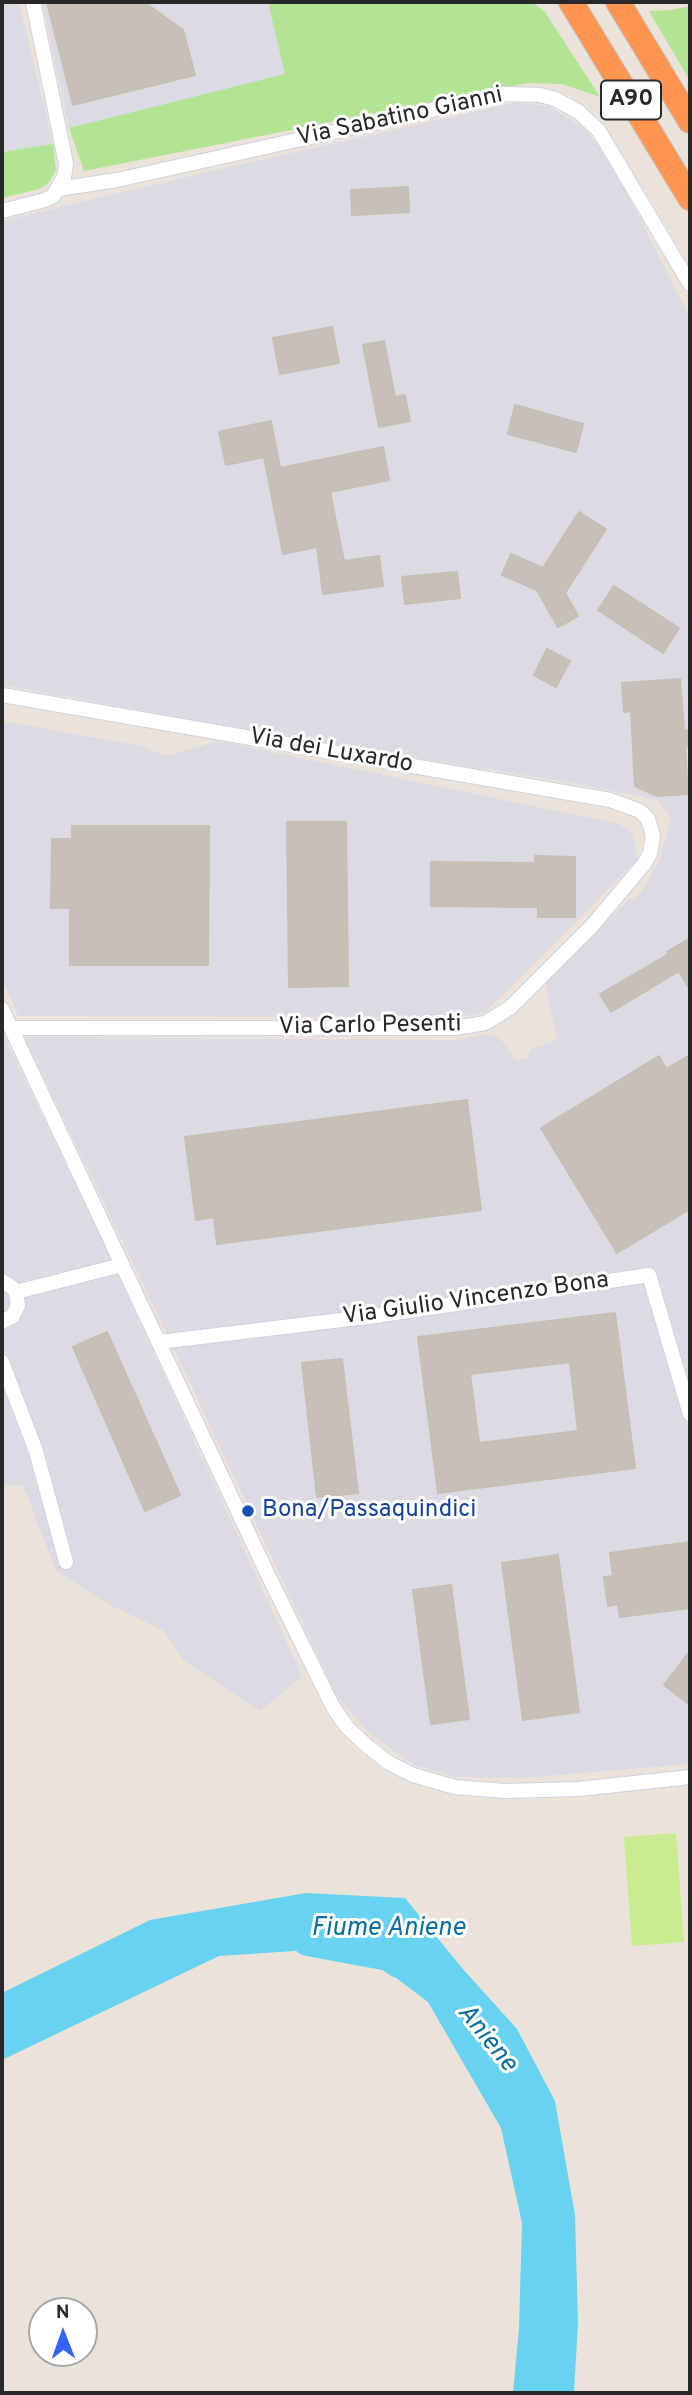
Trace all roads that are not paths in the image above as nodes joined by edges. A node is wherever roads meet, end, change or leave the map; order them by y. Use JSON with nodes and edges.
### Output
{"nodes":[{"id":1,"x":33,"y":2,"type":"edge"},
{"id":2,"x":553,"y":2,"type":"edge"},
{"id":3,"x":571,"y":2,"type":"edge"},
{"id":4,"x":618,"y":2,"type":"edge"},
{"id":5,"x":588,"y":31,"type":"junction"},
{"id":6,"x":690,"y":121,"type":"edge"},
{"id":7,"x":58,"y":189,"type":"junction"},
{"id":8,"x":690,"y":198,"type":"edge"},
{"id":9,"x":2,"y":211,"type":"edge"},
{"id":10,"x":690,"y":284,"type":"edge"},
{"id":11,"x":2,"y":695,"type":"edge"},
{"id":12,"x":652,"y":826,"type":"joint"},
{"id":13,"x":2,"y":1009,"type":"edge"},
{"id":14,"x":11,"y":1028,"type":"junction"},
{"id":15,"x":122,"y":1265,"type":"junction"},
{"id":16,"x":2,"y":1281,"type":"edge"},
{"id":17,"x":16,"y":1292,"type":"junction"},
{"id":18,"x":2,"y":1322,"type":"edge"},
{"id":19,"x":159,"y":1342,"type":"junction"},
{"id":20,"x":2,"y":1362,"type":"edge"},
{"id":21,"x":690,"y":1414,"type":"edge"},
{"id":22,"x":66,"y":1562,"type":"dead end"},
{"id":23,"x":690,"y":1777,"type":"edge"}],
"edges":[{"from":1,"to":7,"type":"street"},
{"from":2,"to":5,"type":"highway"},
{"from":3,"to":5,"type":"highway","number":"A90"},
{"from":4,"to":6,"type":"highway","number":"A90"},
{"from":5,"to":8,"type":"highway","number":"A90"},
{"from":7,"to":9,"type":"street"},
{"from":7,"to":10,"type":"street","name":"Via Sabatino Gianni"},
{"from":11,"to":12,"type":"street","name":"Via dei Luxardo"},
{"from":12,"to":14,"type":"street","name":"Via Carlo Pesenti"},
{"from":13,"to":14,"type":"street"},
{"from":14,"to":15,"type":"street"},
{"from":15,"to":17,"type":"street"},
{"from":15,"to":19,"type":"street"},
{"from":16,"to":17,"type":"street"},
{"from":17,"to":18,"type":"street"},
{"from":19,"to":21,"type":"street","name":"Via Giulio Vincenzo Bona"},
{"from":19,"to":23,"type":"street"},
{"from":20,"to":22,"type":"street"}]}
